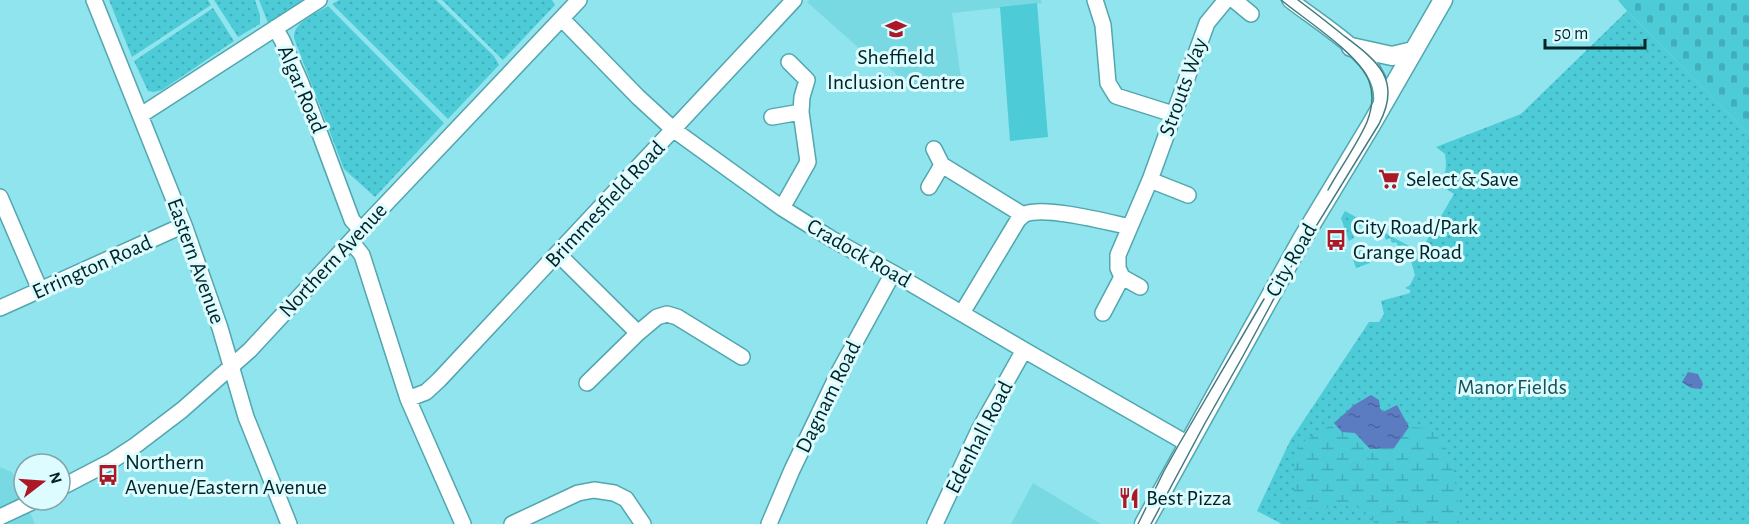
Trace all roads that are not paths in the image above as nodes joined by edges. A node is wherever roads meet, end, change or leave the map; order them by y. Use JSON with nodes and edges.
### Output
{"nodes":[{"id":1,"x":94,"y":0,"type":"edge"},
{"id":2,"x":319,"y":0,"type":"edge"},
{"id":3,"x":579,"y":0,"type":"edge"},
{"id":4,"x":794,"y":0,"type":"edge"},
{"id":5,"x":1095,"y":0,"type":"edge"},
{"id":6,"x":1226,"y":0,"type":"edge"},
{"id":7,"x":1234,"y":0,"type":"edge"},
{"id":8,"x":1290,"y":0,"type":"edge"},
{"id":9,"x":1443,"y":0,"type":"edge"},
{"id":10,"x":1251,"y":14,"type":"dead end"},
{"id":11,"x":562,"y":19,"type":"junction"},
{"id":12,"x":275,"y":28,"type":"junction"},
{"id":13,"x":1351,"y":47,"type":"junction"},
{"id":14,"x":1413,"y":51,"type":"junction"},
{"id":15,"x":789,"y":63,"type":"dead end"},
{"id":16,"x":1381,"y":108,"type":"junction"},
{"id":17,"x":801,"y":112,"type":"junction"},
{"id":18,"x":1173,"y":114,"type":"junction"},
{"id":19,"x":141,"y":115,"type":"junction"},
{"id":20,"x":772,"y":117,"type":"dead end"},
{"id":21,"x":674,"y":130,"type":"junction"},
{"id":22,"x":934,"y":148,"type":"dead end"},
{"id":23,"x":942,"y":165,"type":"junction"},
{"id":24,"x":1150,"y":180,"type":"junction"},
{"id":25,"x":928,"y":187,"type":"dead end"},
{"id":26,"x":1188,"y":195,"type":"dead end"},
{"id":27,"x":0,"y":197,"type":"edge"},
{"id":28,"x":782,"y":208,"type":"junction"},
{"id":29,"x":1023,"y":215,"type":"junction"},
{"id":30,"x":184,"y":225,"type":"junction"},
{"id":31,"x":1130,"y":227,"type":"junction"},
{"id":32,"x":356,"y":236,"type":"junction"},
{"id":33,"x":558,"y":254,"type":"junction"},
{"id":34,"x":893,"y":273,"type":"junction"},
{"id":35,"x":1122,"y":277,"type":"junction"},
{"id":36,"x":1140,"y":287,"type":"dead end"},
{"id":37,"x":40,"y":290,"type":"junction"},
{"id":38,"x":0,"y":308,"type":"edge"},
{"id":39,"x":1103,"y":313,"type":"dead end"},
{"id":40,"x":962,"y":314,"type":"junction"},
{"id":41,"x":638,"y":333,"type":"junction"},
{"id":42,"x":1024,"y":350,"type":"junction"},
{"id":43,"x":742,"y":357,"type":"dead end"},
{"id":44,"x":231,"y":365,"type":"junction"},
{"id":45,"x":587,"y":382,"type":"dead end"},
{"id":46,"x":408,"y":399,"type":"junction"},
{"id":47,"x":1188,"y":444,"type":"junction"},
{"id":48,"x":72,"y":482,"type":"edge"},
{"id":49,"x":289,"y":524,"type":"edge"},
{"id":50,"x":463,"y":524,"type":"edge"},
{"id":51,"x":512,"y":524,"type":"edge"},
{"id":52,"x":643,"y":524,"type":"edge"},
{"id":53,"x":769,"y":524,"type":"edge"},
{"id":54,"x":935,"y":524,"type":"edge"},
{"id":55,"x":1144,"y":524,"type":"edge"}],
"edges":[{"from":1,"to":19,"type":"street","name":"Eastern Avenue"},
{"from":2,"to":12,"type":"street"},
{"from":3,"to":11,"type":"street","name":"Northern Avenue"},
{"from":4,"to":21,"type":"street","name":"Brimmesfield Road"},
{"from":5,"to":18,"type":"street"},
{"from":6,"to":18,"type":"street","name":"Strouts Way"},
{"from":7,"to":10,"type":"street"},
{"from":8,"to":13,"type":"street"},
{"from":9,"to":14,"type":"main road","name":"City Road"},
{"from":11,"to":21,"type":"street","name":"Cradock Road"},
{"from":11,"to":32,"type":"street","name":"Northern Avenue"},
{"from":12,"to":19,"type":"street","name":"Algar Road"},
{"from":12,"to":32,"type":"street","name":"Algar Road"},
{"from":13,"to":14,"type":"main road"},
{"from":13,"to":16,"type":"street"},
{"from":14,"to":16,"type":"main road","name":"City Road"},
{"from":15,"to":17,"type":"street"},
{"from":16,"to":47,"type":"main road","name":"City Road"},
{"from":17,"to":20,"type":"street"},
{"from":17,"to":28,"type":"street"},
{"from":18,"to":24,"type":"street","name":"Strouts Way"},
{"from":19,"to":30,"type":"street","name":"Eastern Avenue"},
{"from":21,"to":28,"type":"street","name":"Cradock Road"},
{"from":21,"to":33,"type":"street","name":"Brimmesfield Road"},
{"from":22,"to":23,"type":"street"},
{"from":23,"to":25,"type":"street"},
{"from":23,"to":29,"type":"street"},
{"from":24,"to":26,"type":"street"},
{"from":24,"to":31,"type":"street","name":"Strouts Way"},
{"from":27,"to":37,"type":"street"},
{"from":28,"to":34,"type":"street","name":"Cradock Road"},
{"from":29,"to":31,"type":"street"},
{"from":29,"to":40,"type":"street"},
{"from":30,"to":37,"type":"street","name":"Errington Road"},
{"from":30,"to":44,"type":"street","name":"Eastern Avenue"},
{"from":31,"to":35,"type":"street","name":"Strouts Way"},
{"from":32,"to":44,"type":"street","name":"Northern Avenue"},
{"from":32,"to":46,"type":"street","name":"Algar Road"},
{"from":33,"to":41,"type":"street"},
{"from":33,"to":46,"type":"street","name":"Brimmesfield Road"},
{"from":34,"to":40,"type":"street","name":"Cradock Road"},
{"from":34,"to":53,"type":"street","name":"Dagnam Road"},
{"from":35,"to":36,"type":"street"},
{"from":35,"to":39,"type":"street"},
{"from":37,"to":38,"type":"street","name":"Errington Road"},
{"from":40,"to":42,"type":"street","name":"Cradock Road"},
{"from":41,"to":43,"type":"street"},
{"from":41,"to":45,"type":"street"},
{"from":42,"to":47,"type":"street","name":"Cradock Road"},
{"from":42,"to":54,"type":"street","name":"Edenhall Road"},
{"from":44,"to":48,"type":"street","name":"Northern Avenue"},
{"from":44,"to":49,"type":"street","name":"Eastern Avenue"},
{"from":46,"to":50,"type":"street","name":"Algar Road"},
{"from":47,"to":55,"type":"main road","name":"City Road"},
{"from":51,"to":52,"type":"street"}]}
